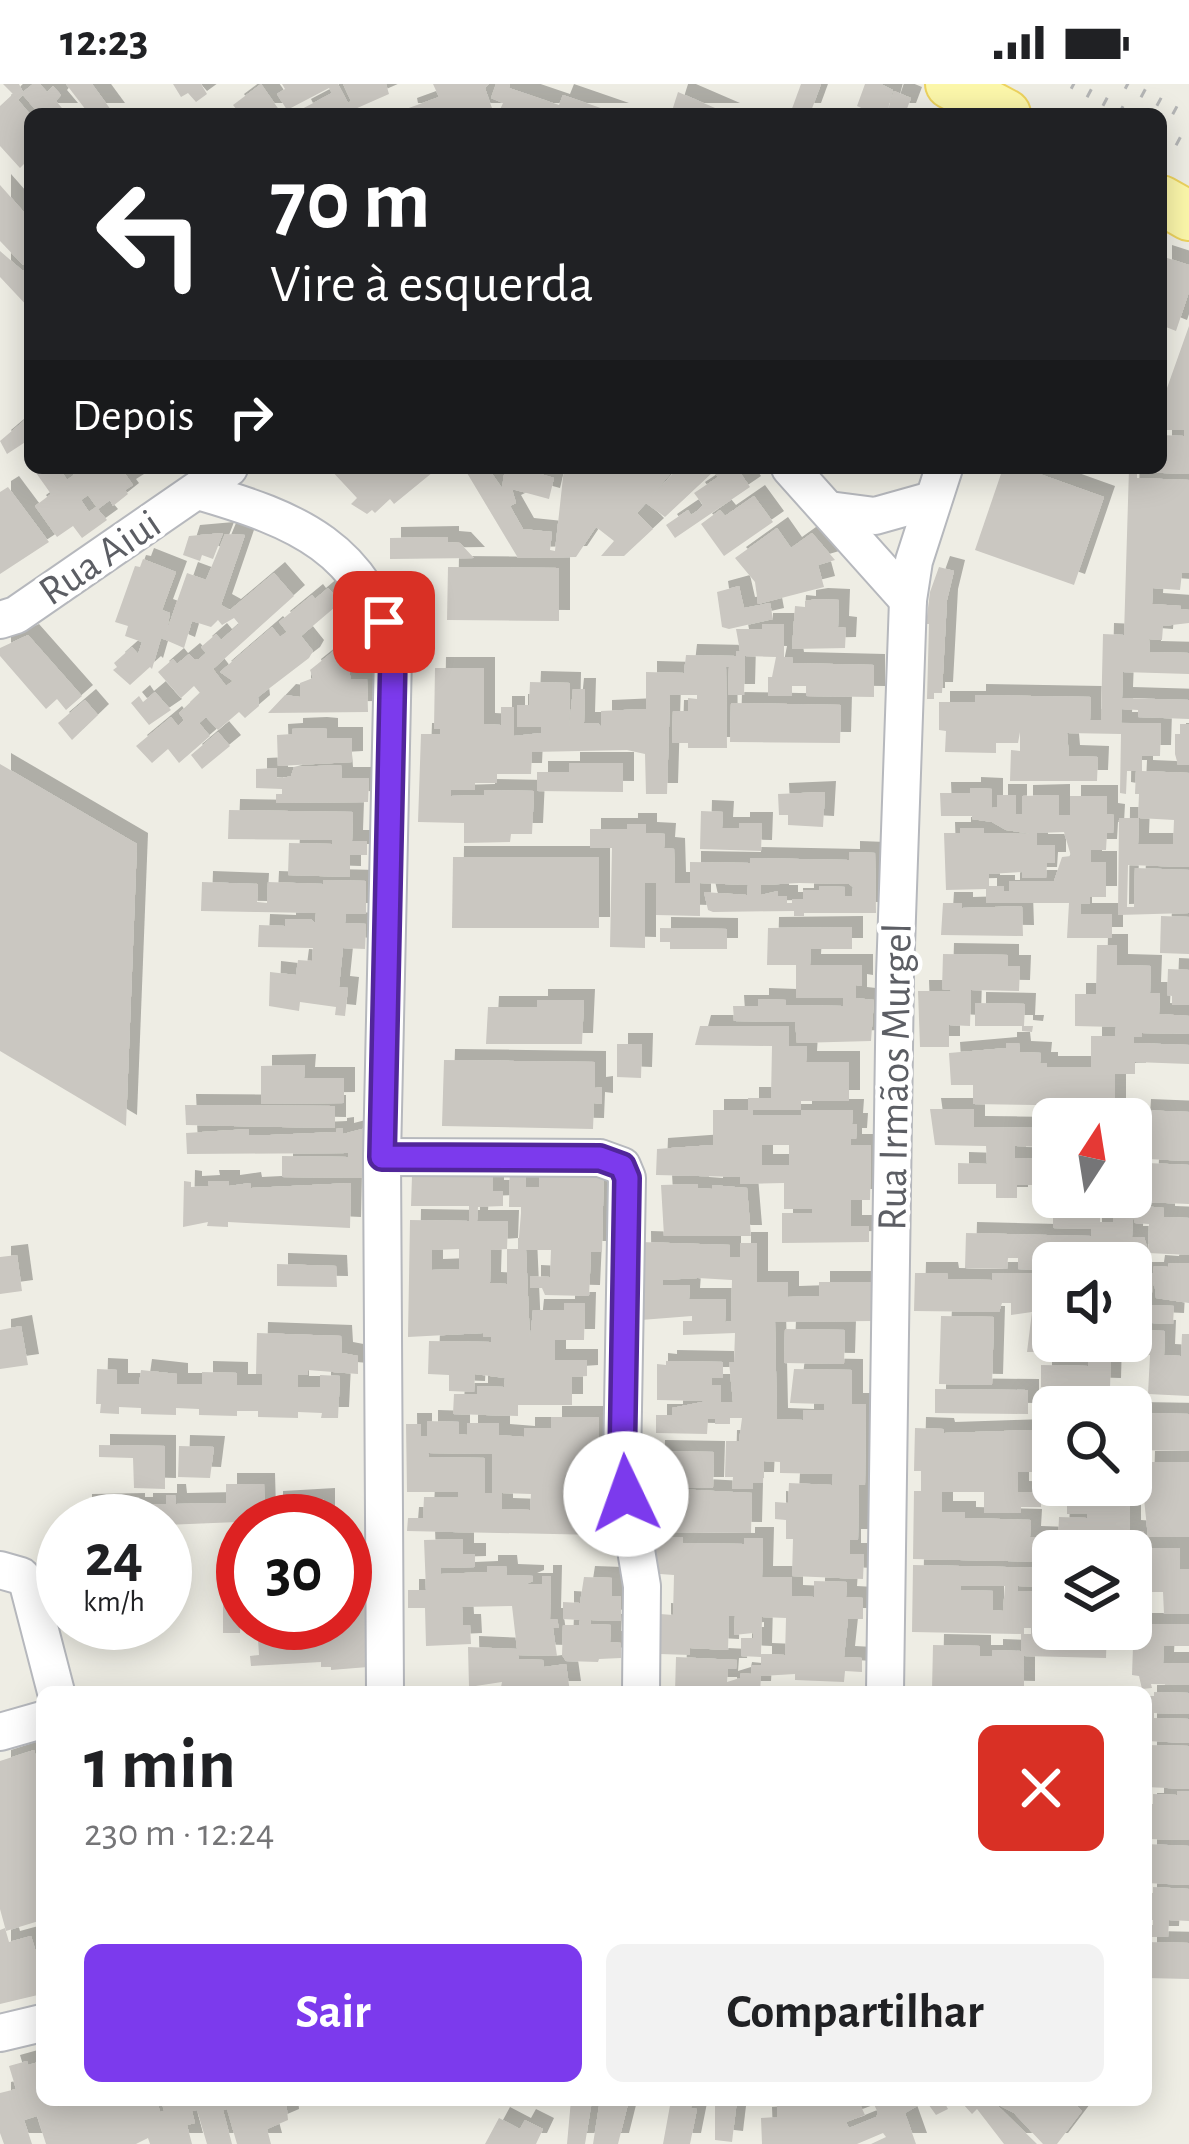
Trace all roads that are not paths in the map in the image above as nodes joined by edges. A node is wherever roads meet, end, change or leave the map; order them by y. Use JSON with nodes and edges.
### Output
{"nodes":[{"id":1,"x":950,"y":84,"type":"edge"},
{"id":2,"x":995,"y":108,"type":"edge"},
{"id":3,"x":221,"y":474,"type":"edge"},
{"id":4,"x":796,"y":474,"type":"edge"},
{"id":5,"x":938,"y":484,"type":"edge"},
{"id":6,"x":198,"y":491,"type":"junction"},
{"id":7,"x":829,"y":510,"type":"junction"},
{"id":8,"x":908,"y":600,"type":"junction"},
{"id":9,"x":0,"y":620,"type":"edge"},
{"id":10,"x":382,"y":1157,"type":"junction"},
{"id":11,"x":0,"y":1570,"type":"edge"},
{"id":12,"x":54,"y":1686,"type":"edge"},
{"id":13,"x":385,"y":1686,"type":"edge"},
{"id":14,"x":641,"y":1686,"type":"edge"},
{"id":15,"x":885,"y":1686,"type":"edge"},
{"id":16,"x":36,"y":1722,"type":"edge"},
{"id":17,"x":0,"y":1732,"type":"edge"},
{"id":18,"x":36,"y":2025,"type":"edge"},
{"id":19,"x":0,"y":2033,"type":"edge"}],
"edges":[{"from":1,"to":2,"type":"main road"},
{"from":3,"to":6,"type":"street","name":"Rua Aiui"},
{"from":4,"to":7,"type":"street"},
{"from":5,"to":7,"type":"street"},
{"from":5,"to":8,"type":"street","name":"Rua Irmãos Murgel"},
{"from":6,"to":9,"type":"street","name":"Rua Aiui"},
{"from":6,"to":10,"type":"street"},
{"from":7,"to":8,"type":"street"},
{"from":8,"to":15,"type":"street","name":"Rua Irmãos Murgel"},
{"from":10,"to":13,"type":"street"},
{"from":10,"to":14,"type":"street"},
{"from":11,"to":12,"type":"street"},
{"from":16,"to":17,"type":"street"},
{"from":18,"to":19,"type":"street"}]}
